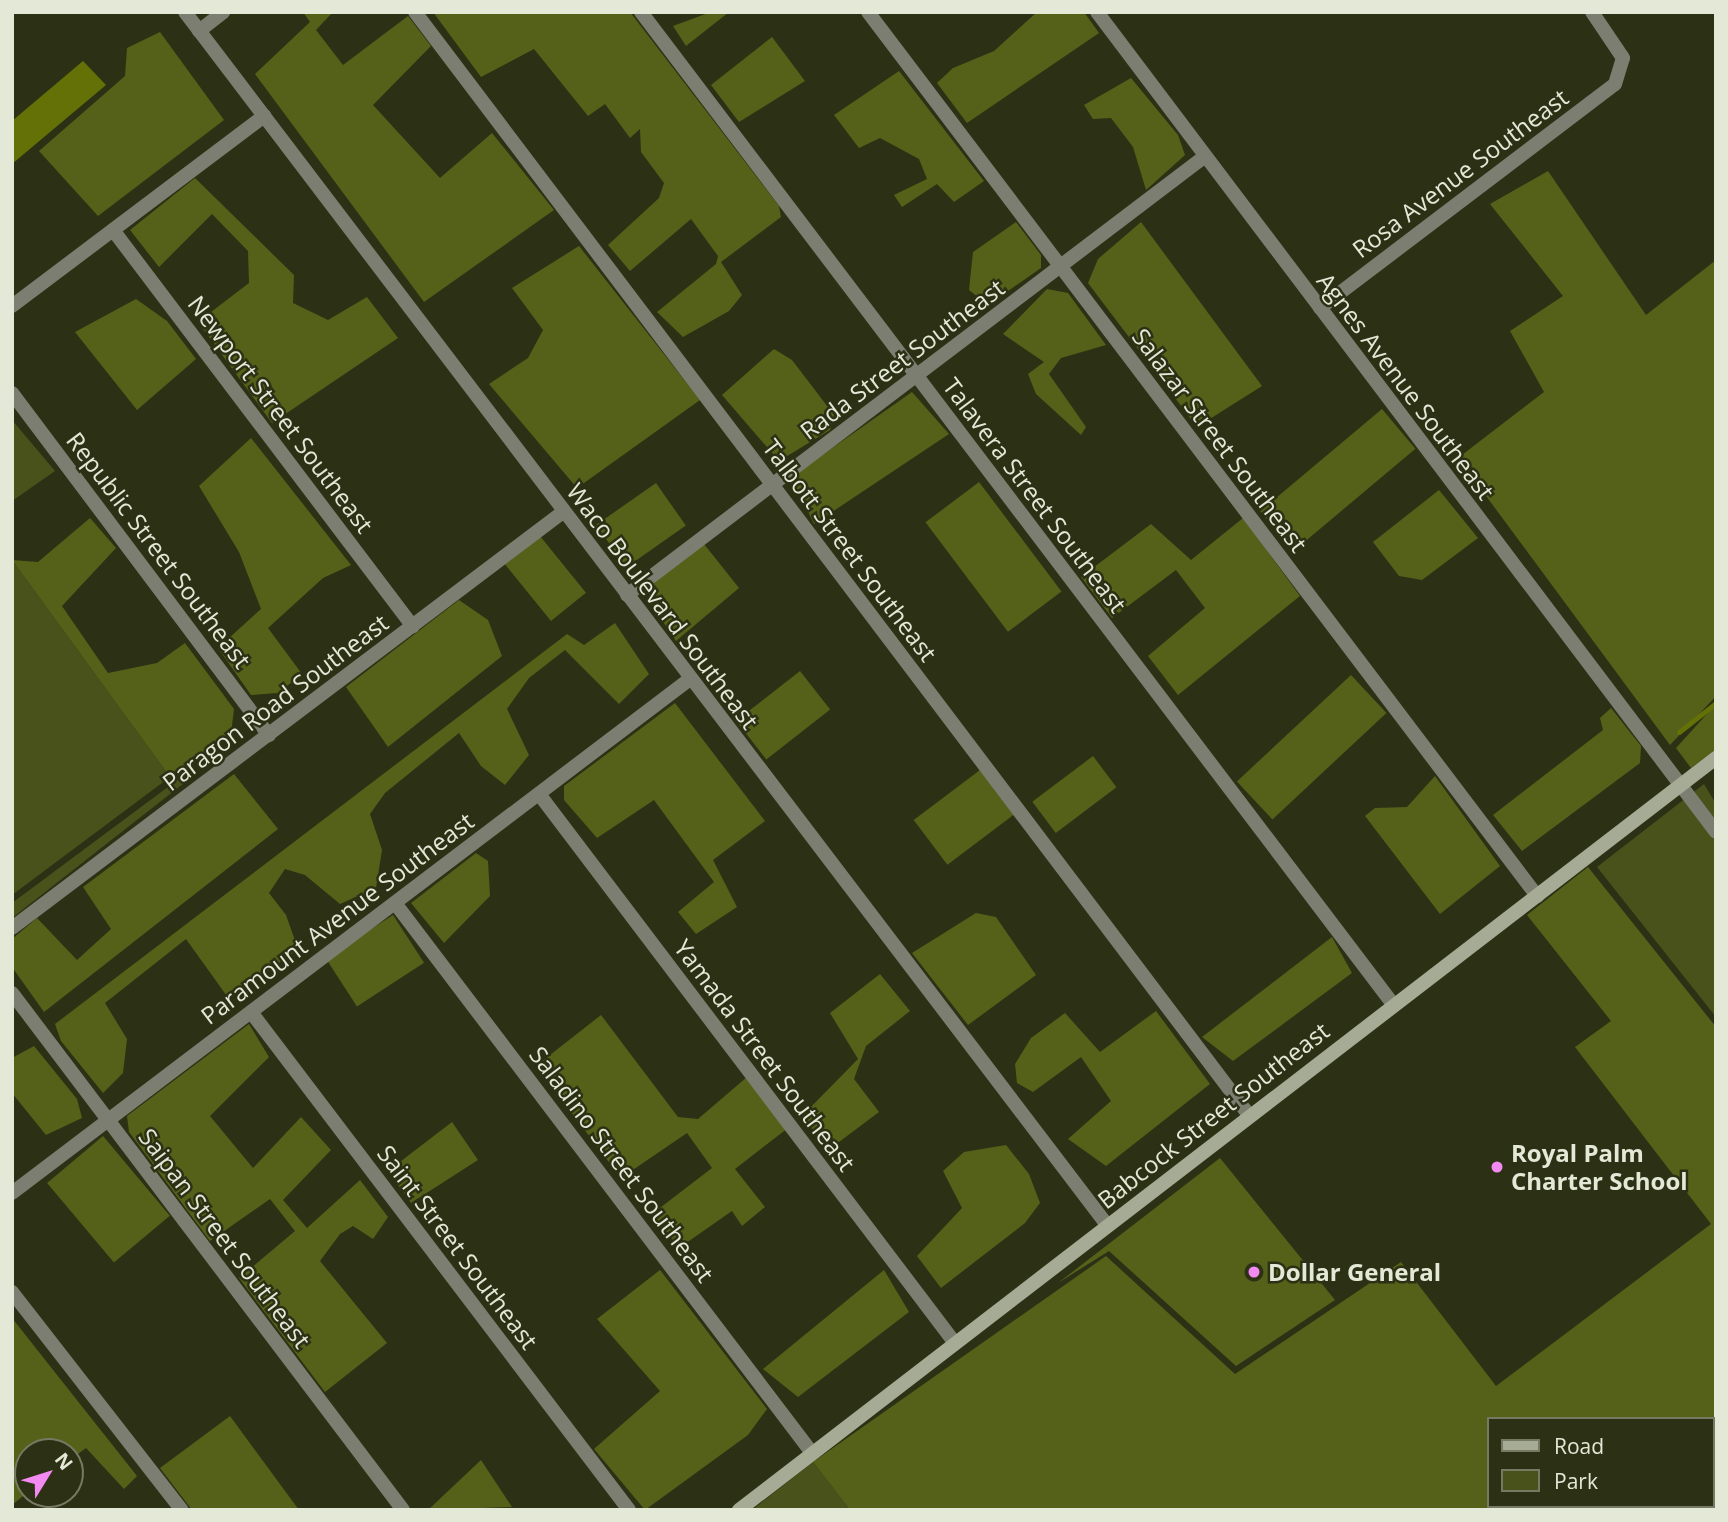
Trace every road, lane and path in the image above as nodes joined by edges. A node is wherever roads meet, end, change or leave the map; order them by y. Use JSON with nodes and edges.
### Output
{"nodes":[{"id":1,"x":185,"y":12,"type":"edge"},
{"id":2,"x":223,"y":12,"type":"edge"},
{"id":3,"x":415,"y":12,"type":"edge"},
{"id":4,"x":641,"y":12,"type":"edge"},
{"id":5,"x":868,"y":12,"type":"edge"},
{"id":6,"x":1097,"y":12,"type":"edge"},
{"id":7,"x":1592,"y":12,"type":"edge"},
{"id":8,"x":199,"y":31,"type":"junction"},
{"id":9,"x":264,"y":116,"type":"junction"},
{"id":10,"x":1204,"y":157,"type":"junction"},
{"id":11,"x":113,"y":230,"type":"junction"},
{"id":12,"x":1062,"y":268,"type":"junction"},
{"id":13,"x":12,"y":306,"type":"edge"},
{"id":14,"x":1320,"y":308,"type":"junction"},
{"id":15,"x":916,"y":376,"type":"junction"},
{"id":16,"x":12,"y":393,"type":"edge"},
{"id":17,"x":773,"y":485,"type":"junction"},
{"id":18,"x":564,"y":512,"type":"junction"},
{"id":19,"x":627,"y":595,"type":"junction"},
{"id":20,"x":413,"y":626,"type":"junction"},
{"id":21,"x":690,"y":679,"type":"junction"},
{"id":22,"x":269,"y":735,"type":"junction"},
{"id":23,"x":1716,"y":758,"type":"edge"},
{"id":24,"x":1676,"y":788,"type":"junction"},
{"id":25,"x":539,"y":794,"type":"junction"},
{"id":26,"x":1716,"y":832,"type":"edge"},
{"id":27,"x":1536,"y":896,"type":"junction"},
{"id":28,"x":395,"y":903,"type":"junction"},
{"id":29,"x":12,"y":928,"type":"edge"},
{"id":30,"x":12,"y":993,"type":"edge"},
{"id":31,"x":1393,"y":1004,"type":"junction"},
{"id":32,"x":251,"y":1012,"type":"junction"},
{"id":33,"x":1249,"y":1115,"type":"junction"},
{"id":34,"x":108,"y":1121,"type":"junction"},
{"id":35,"x":12,"y":1193,"type":"edge"},
{"id":36,"x":1107,"y":1225,"type":"junction"},
{"id":37,"x":12,"y":1292,"type":"edge"},
{"id":38,"x":955,"y":1343,"type":"junction"},
{"id":39,"x":812,"y":1453,"type":"junction"},
{"id":40,"x":182,"y":1510,"type":"edge"},
{"id":41,"x":403,"y":1510,"type":"edge"},
{"id":42,"x":629,"y":1510,"type":"edge"},
{"id":43,"x":739,"y":1510,"type":"edge"}],
"edges":[{"from":1,"to":8,"type":"street","name":"Waco Boulevard Southeast"},
{"from":2,"to":8,"type":"street"},
{"from":3,"to":17,"type":"street","name":"Talbott Street Southeast"},
{"from":4,"to":15,"type":"street","name":"Talavera Street Southeast"},
{"from":5,"to":12,"type":"street","name":"Salazar Street Southeast"},
{"from":6,"to":10,"type":"street","name":"Agnes Avenue Southeast"},
{"from":7,"to":14,"type":"street","name":"Rosa Avenue Southeast"},
{"from":8,"to":9,"type":"street","name":"Waco Boulevard Southeast"},
{"from":9,"to":11,"type":"street"},
{"from":9,"to":18,"type":"street","name":"Waco Boulevard Southeast"},
{"from":10,"to":12,"type":"street","name":"Rada Street Southeast"},
{"from":10,"to":14,"type":"street","name":"Agnes Avenue Southeast"},
{"from":11,"to":13,"type":"street"},
{"from":11,"to":20,"type":"street","name":"Newport Street Southeast"},
{"from":12,"to":15,"type":"street","name":"Rada Street Southeast"},
{"from":12,"to":27,"type":"street","name":"Salazar Street Southeast"},
{"from":14,"to":24,"type":"street","name":"Agnes Avenue Southeast"},
{"from":15,"to":17,"type":"street","name":"Rada Street Southeast"},
{"from":15,"to":31,"type":"street","name":"Talavera Street Southeast"},
{"from":16,"to":22,"type":"street","name":"Republic Street Southeast"},
{"from":17,"to":19,"type":"street","name":"Rada Street Southeast"},
{"from":17,"to":33,"type":"street","name":"Talbott Street Southeast"},
{"from":18,"to":19,"type":"street","name":"Waco Boulevard Southeast"},
{"from":18,"to":20,"type":"street","name":"Paragon Road Southeast"},
{"from":19,"to":21,"type":"street","name":"Waco Boulevard Southeast"},
{"from":20,"to":22,"type":"street","name":"Paragon Road Southeast"},
{"from":21,"to":25,"type":"street","name":"Paramount Avenue Southeast"},
{"from":21,"to":36,"type":"street","name":"Waco Boulevard Southeast"},
{"from":22,"to":29,"type":"street","name":"Paragon Road Southeast"},
{"from":23,"to":24,"type":"main road","name":"Babcock Street Southeast"},
{"from":24,"to":26,"type":"street","name":"Agnes Avenue Southeast"},
{"from":24,"to":27,"type":"main road","name":"Babcock Street Southeast"},
{"from":25,"to":28,"type":"street","name":"Paramount Avenue Southeast"},
{"from":25,"to":38,"type":"street","name":"Yamada Street Southeast"},
{"from":27,"to":31,"type":"main road","name":"Babcock Street Southeast"},
{"from":28,"to":32,"type":"street","name":"Paramount Avenue Southeast"},
{"from":28,"to":39,"type":"street","name":"Saladino Street Southeast"},
{"from":30,"to":34,"type":"street","name":"Saipan Street Southeast"},
{"from":31,"to":33,"type":"main road","name":"Babcock Street Southeast"},
{"from":32,"to":34,"type":"street","name":"Paramount Avenue Southeast"},
{"from":32,"to":42,"type":"street","name":"Saint Street Southeast"},
{"from":33,"to":36,"type":"main road","name":"Babcock Street Southeast"},
{"from":34,"to":35,"type":"street","name":"Paramount Avenue Southeast"},
{"from":34,"to":41,"type":"street","name":"Saipan Street Southeast"},
{"from":36,"to":38,"type":"main road","name":"Babcock Street Southeast"},
{"from":37,"to":40,"type":"street"},
{"from":38,"to":39,"type":"main road","name":"Babcock Street Southeast"},
{"from":39,"to":43,"type":"main road","name":"Babcock Street Southeast"}]}
